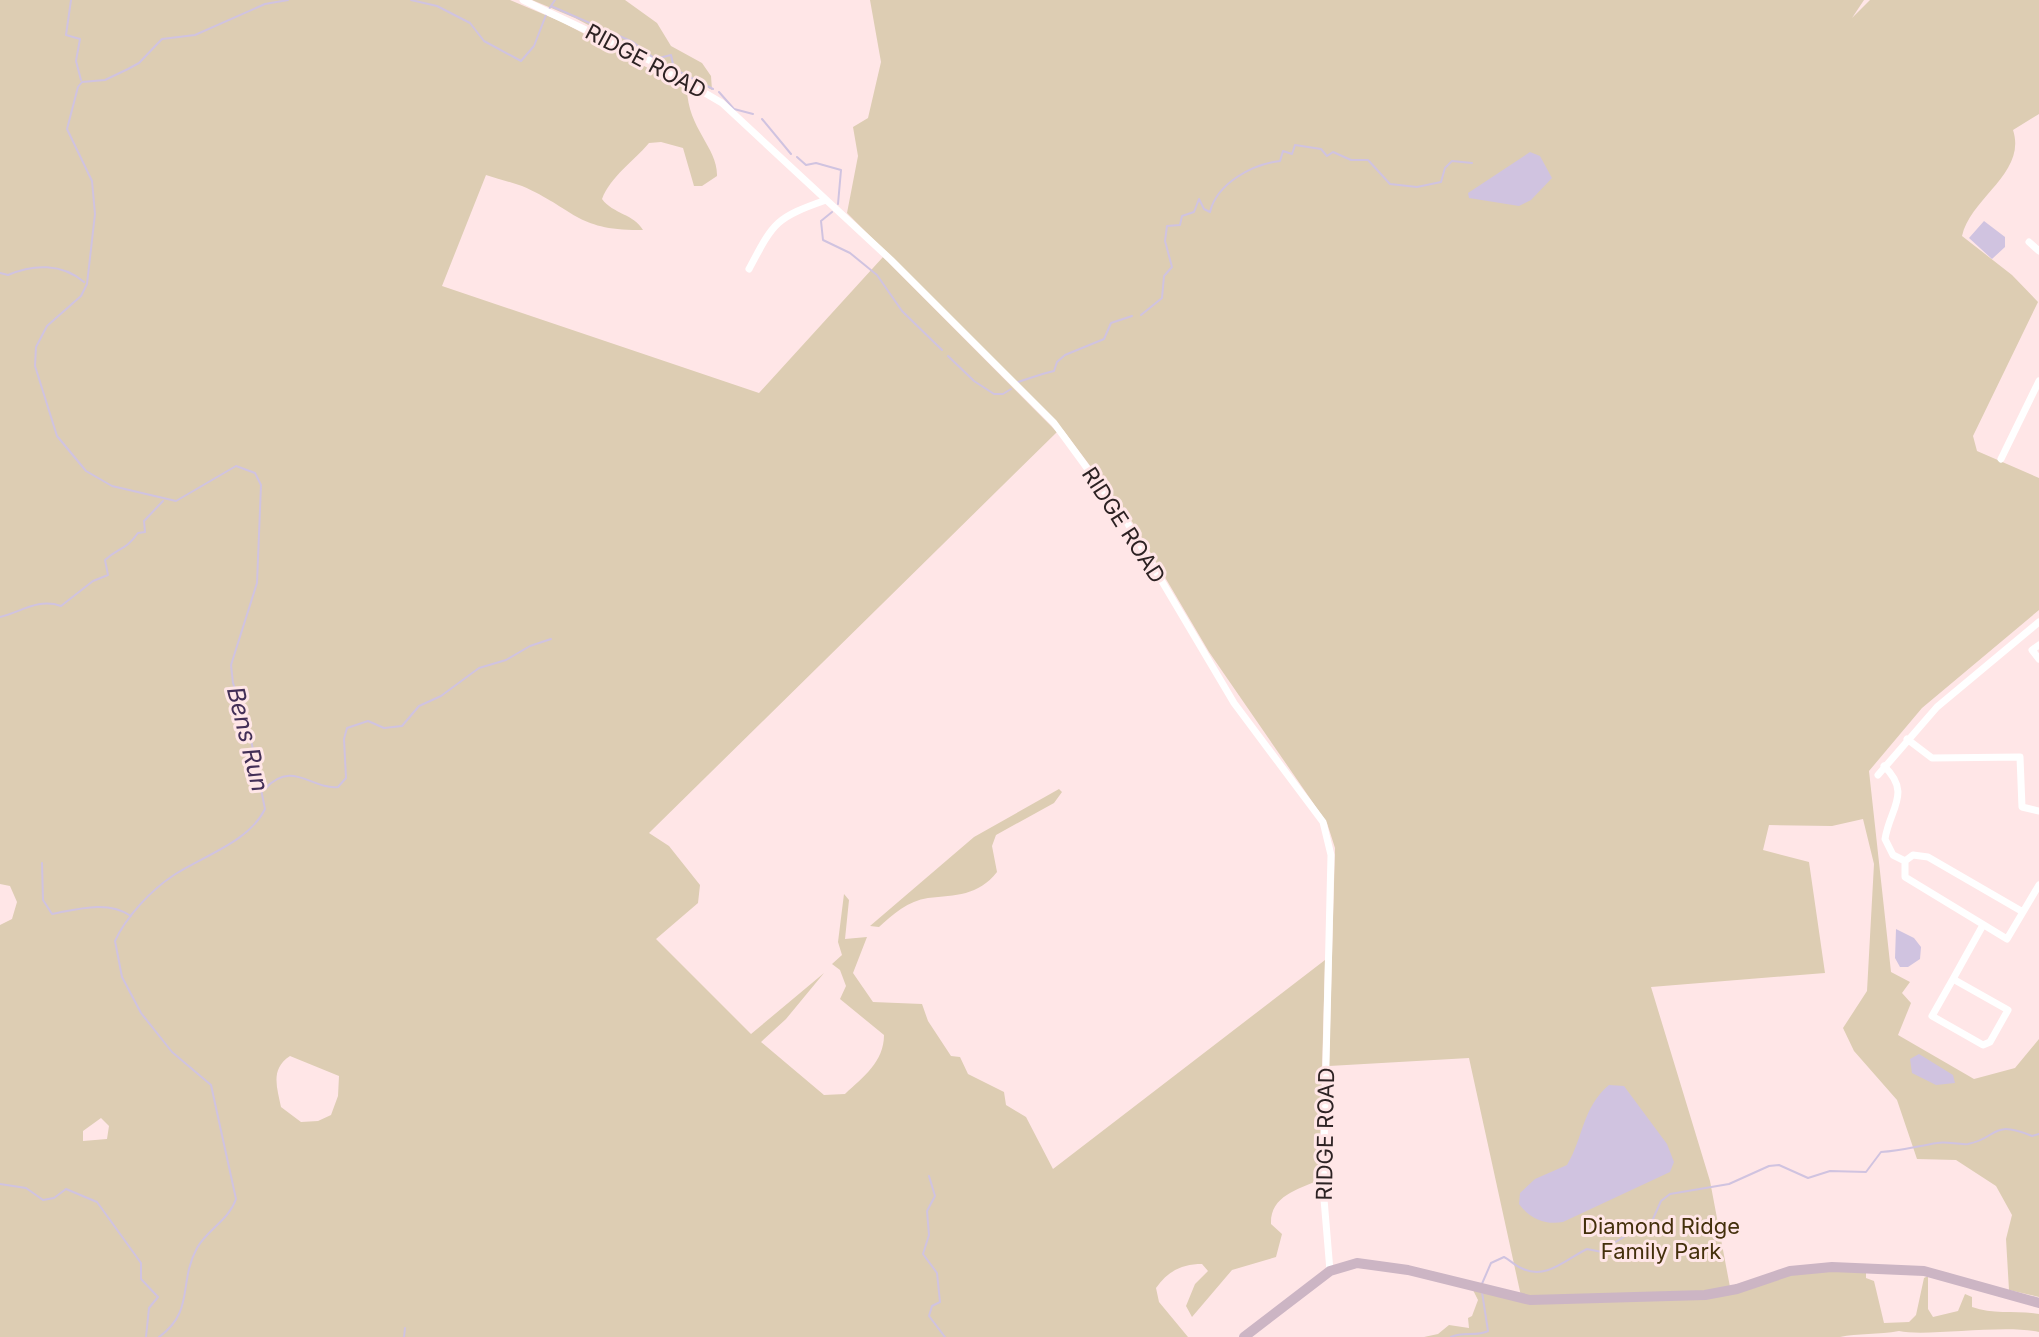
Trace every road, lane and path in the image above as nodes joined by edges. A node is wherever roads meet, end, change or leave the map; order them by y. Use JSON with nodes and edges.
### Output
{"nodes":[{"id":1,"x":523,"y":0,"type":"edge"},
{"id":2,"x":826,"y":200,"type":"junction"},
{"id":3,"x":2029,"y":242,"type":"dead end"},
{"id":4,"x":2039,"y":251,"type":"edge"},
{"id":5,"x":749,"y":269,"type":"dead end"},
{"id":6,"x":2039,"y":381,"type":"edge"},
{"id":7,"x":2001,"y":459,"type":"dead end"},
{"id":8,"x":2039,"y":622,"type":"edge"},
{"id":9,"x":2039,"y":645,"type":"edge"},
{"id":10,"x":2039,"y":659,"type":"edge"},
{"id":11,"x":1907,"y":739,"type":"junction"},
{"id":12,"x":1884,"y":766,"type":"junction"},
{"id":13,"x":1878,"y":775,"type":"dead end"},
{"id":14,"x":2039,"y":811,"type":"edge"},
{"id":15,"x":1905,"y":861,"type":"junction"},
{"id":16,"x":2039,"y":887,"type":"edge"},
{"id":17,"x":2023,"y":912,"type":"junction"},
{"id":18,"x":1983,"y":925,"type":"junction"},
{"id":19,"x":1953,"y":979,"type":"junction"},
{"id":20,"x":1330,"y":1271,"type":"junction"},
{"id":21,"x":2039,"y":1303,"type":"edge"},
{"id":22,"x":1244,"y":1337,"type":"edge"}],
"edges":[{"from":1,"to":2,"type":"street","name":"RIDGE ROAD"},
{"from":2,"to":5,"type":"street"},
{"from":2,"to":20,"type":"street","name":"RIDGE ROAD"},
{"from":3,"to":4,"type":"street"},
{"from":6,"to":7,"type":"street"},
{"from":8,"to":11,"type":"street"},
{"from":9,"to":10,"type":"street"},
{"from":11,"to":12,"type":"street"},
{"from":11,"to":14,"type":"street"},
{"from":12,"to":13,"type":"street"},
{"from":12,"to":15,"type":"street"},
{"from":15,"to":17,"type":"street"},
{"from":15,"to":18,"type":"street"},
{"from":16,"to":17,"type":"street"},
{"from":17,"to":18,"type":"street"},
{"from":18,"to":19,"type":"street"},
{"from":19,"to":19,"type":"street"},
{"from":20,"to":21,"type":"street"},
{"from":20,"to":22,"type":"street"}]}
